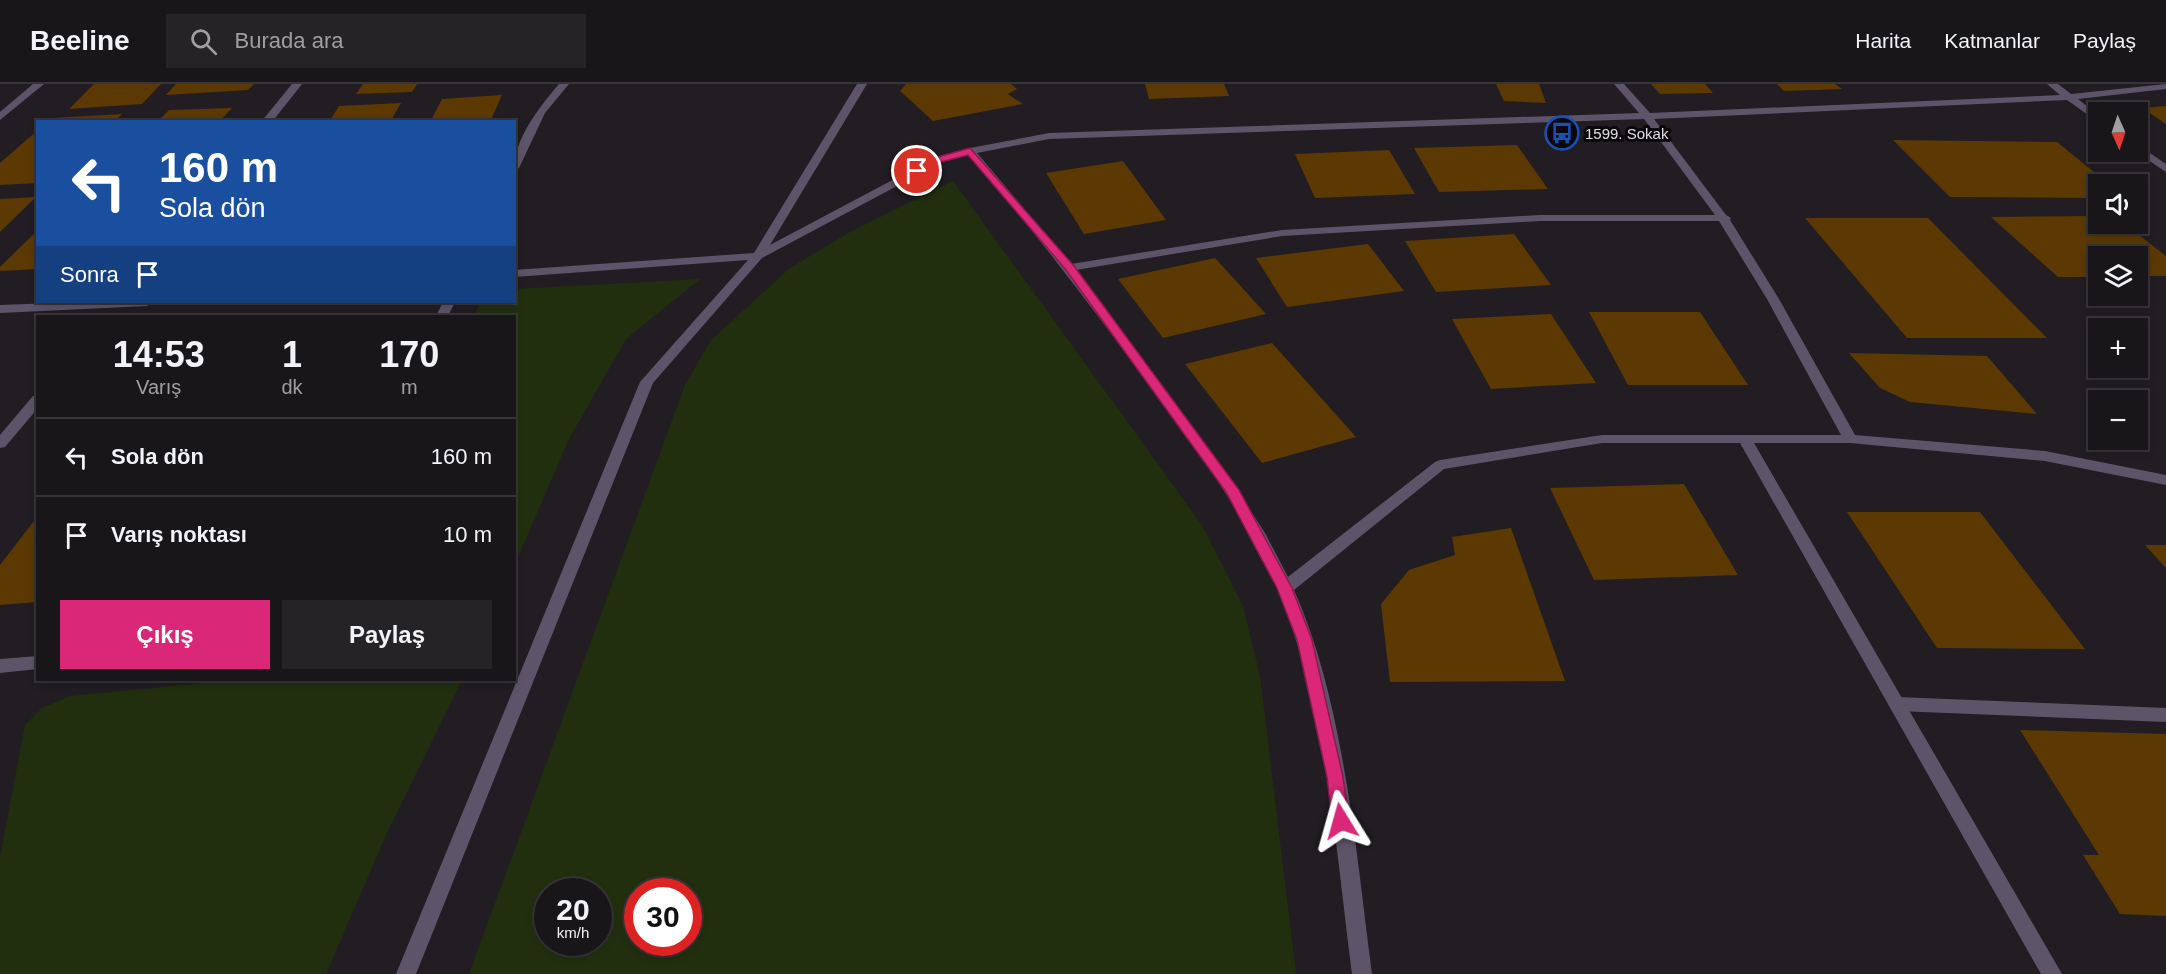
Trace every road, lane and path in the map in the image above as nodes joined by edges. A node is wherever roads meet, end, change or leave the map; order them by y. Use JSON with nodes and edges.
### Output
{"nodes":[{"id":1,"x":39,"y":84,"type":"edge"},
{"id":2,"x":297,"y":84,"type":"edge"},
{"id":3,"x":564,"y":84,"type":"edge"},
{"id":4,"x":862,"y":84,"type":"edge"},
{"id":5,"x":1619,"y":84,"type":"edge"},
{"id":6,"x":2052,"y":84,"type":"edge"},
{"id":7,"x":2166,"y":86,"type":"edge"},
{"id":8,"x":2069,"y":97,"type":"junction"},
{"id":9,"x":2088,"y":111,"type":"edge"},
{"id":10,"x":1649,"y":116,"type":"junction"},
{"id":11,"x":0,"y":117,"type":"edge"},
{"id":12,"x":268,"y":120,"type":"edge"},
{"id":13,"x":970,"y":151,"type":"junction"},
{"id":14,"x":2148,"y":156,"type":"edge"},
{"id":15,"x":516,"y":164,"type":"edge"},
{"id":16,"x":2166,"y":169,"type":"edge"},
{"id":17,"x":1726,"y":218,"type":"junction"},
{"id":18,"x":758,"y":256,"type":"junction"},
{"id":19,"x":1070,"y":268,"type":"junction"},
{"id":20,"x":516,"y":274,"type":"edge"},
{"id":21,"x":117,"y":303,"type":"edge"},
{"id":22,"x":0,"y":309,"type":"edge"},
{"id":23,"x":106,"y":315,"type":"edge"},
{"id":24,"x":36,"y":401,"type":"edge"},
{"id":25,"x":1744,"y":439,"type":"junction"},
{"id":26,"x":1850,"y":439,"type":"junction"},
{"id":27,"x":0,"y":444,"type":"edge"},
{"id":28,"x":2166,"y":480,"type":"edge"},
{"id":29,"x":1285,"y":588,"type":"junction"},
{"id":30,"x":36,"y":662,"type":"edge"},
{"id":31,"x":1,"y":671,"type":"edge"},
{"id":32,"x":1898,"y":705,"type":"junction"},
{"id":33,"x":2166,"y":714,"type":"edge"},
{"id":34,"x":406,"y":974,"type":"edge"},
{"id":35,"x":1362,"y":974,"type":"edge"},
{"id":36,"x":2052,"y":974,"type":"edge"}],
"edges":[{"from":1,"to":11,"type":"street"},
{"from":2,"to":12,"type":"street"},
{"from":3,"to":15,"type":"street"},
{"from":4,"to":18,"type":"street"},
{"from":5,"to":10,"type":"street"},
{"from":6,"to":8,"type":"street"},
{"from":7,"to":8,"type":"street"},
{"from":8,"to":9,"type":"street"},
{"from":8,"to":10,"type":"street"},
{"from":10,"to":13,"type":"street"},
{"from":10,"to":17,"type":"street"},
{"from":13,"to":18,"type":"street"},
{"from":13,"to":19,"type":"street"},
{"from":14,"to":16,"type":"street"},
{"from":17,"to":19,"type":"street"},
{"from":17,"to":26,"type":"street"},
{"from":18,"to":20,"type":"street"},
{"from":18,"to":34,"type":"street"},
{"from":19,"to":29,"type":"street"},
{"from":21,"to":22,"type":"street"},
{"from":21,"to":23,"type":"street"},
{"from":24,"to":27,"type":"street"},
{"from":25,"to":26,"type":"street"},
{"from":25,"to":29,"type":"street"},
{"from":25,"to":32,"type":"street"},
{"from":26,"to":28,"type":"street"},
{"from":29,"to":35,"type":"street"},
{"from":30,"to":31,"type":"street"},
{"from":32,"to":33,"type":"street"},
{"from":32,"to":36,"type":"street"}]}
